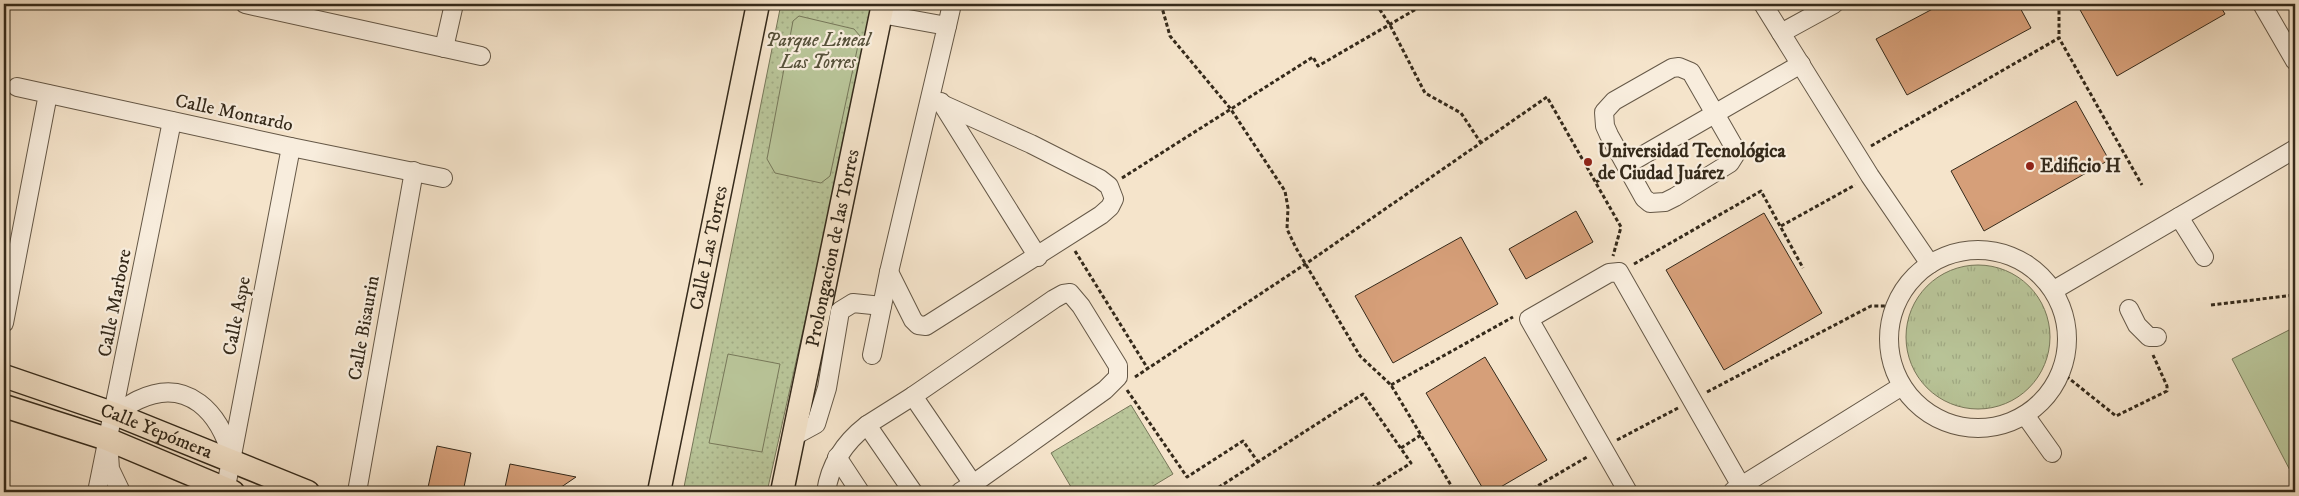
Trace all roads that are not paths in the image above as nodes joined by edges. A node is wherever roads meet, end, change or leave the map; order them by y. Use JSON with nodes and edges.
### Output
{"nodes":[{"id":1,"x":245,"y":4,"type":"edge"},
{"id":2,"x":454,"y":4,"type":"edge"},
{"id":3,"x":758,"y":4,"type":"edge"},
{"id":4,"x":952,"y":4,"type":"edge"},
{"id":5,"x":1763,"y":4,"type":"edge"},
{"id":6,"x":1834,"y":4,"type":"edge"},
{"id":7,"x":2262,"y":4,"type":"edge"},
{"id":8,"x":882,"y":9,"type":"edge"},
{"id":9,"x":319,"y":12,"type":"edge"},
{"id":10,"x":947,"y":26,"type":"junction"},
{"id":11,"x":1781,"y":33,"type":"junction"},
{"id":12,"x":444,"y":48,"type":"junction"},
{"id":13,"x":481,"y":56,"type":"dead end"},
{"id":14,"x":2295,"y":60,"type":"edge"},
{"id":15,"x":1800,"y":64,"type":"junction"},
{"id":16,"x":17,"y":87,"type":"dead end"},
{"id":17,"x":932,"y":88,"type":"junction"},
{"id":18,"x":48,"y":94,"type":"junction"},
{"id":19,"x":942,"y":104,"type":"junction"},
{"id":20,"x":1716,"y":113,"type":"junction"},
{"id":21,"x":172,"y":121,"type":"junction"},
{"id":22,"x":291,"y":147,"type":"junction"},
{"id":23,"x":2295,"y":149,"type":"edge"},
{"id":24,"x":1626,"y":165,"type":"junction"},
{"id":25,"x":414,"y":171,"type":"junction"},
{"id":26,"x":442,"y":178,"type":"dead end"},
{"id":27,"x":2180,"y":217,"type":"junction"},
{"id":28,"x":1038,"y":257,"type":"junction"},
{"id":29,"x":2204,"y":257,"type":"dead end"},
{"id":30,"x":1930,"y":264,"type":"junction"},
{"id":31,"x":889,"y":272,"type":"junction"},
{"id":32,"x":2054,"y":290,"type":"junction"},
{"id":33,"x":882,"y":306,"type":"junction"},
{"id":34,"x":2129,"y":308,"type":"dead end"},
{"id":35,"x":4,"y":323,"type":"edge"},
{"id":36,"x":2153,"y":337,"type":"road end"},
{"id":37,"x":872,"y":355,"type":"dead end"},
{"id":38,"x":4,"y":376,"type":"edge"},
{"id":39,"x":1902,"y":386,"type":"junction"},
{"id":40,"x":912,"y":396,"type":"junction"},
{"id":41,"x":4,"y":406,"type":"edge"},
{"id":42,"x":115,"y":414,"type":"junction"},
{"id":43,"x":2025,"y":415,"type":"junction"},
{"id":44,"x":867,"y":425,"type":"junction"},
{"id":45,"x":794,"y":436,"type":"junction"},
{"id":46,"x":108,"y":439,"type":"junction"},
{"id":47,"x":2052,"y":453,"type":"dead end"},
{"id":48,"x":837,"y":457,"type":"junction"},
{"id":49,"x":232,"y":461,"type":"junction"},
{"id":50,"x":970,"y":489,"type":"edge"},
{"id":51,"x":1736,"y":489,"type":"edge"},
{"id":52,"x":226,"y":491,"type":"edge"},
{"id":53,"x":97,"y":492,"type":"edge"},
{"id":54,"x":121,"y":492,"type":"edge"},
{"id":55,"x":308,"y":492,"type":"edge"},
{"id":56,"x":357,"y":492,"type":"edge"},
{"id":57,"x":659,"y":492,"type":"edge"},
{"id":58,"x":782,"y":492,"type":"edge"},
{"id":59,"x":826,"y":492,"type":"edge"},
{"id":60,"x":860,"y":492,"type":"edge"},
{"id":61,"x":913,"y":492,"type":"edge"},
{"id":62,"x":1628,"y":492,"type":"edge"}],
"edges":[{"from":1,"to":9,"type":"street"},
{"from":2,"to":12,"type":"street"},
{"from":3,"to":57,"type":"main road","name":"Calle Las Torres"},
{"from":4,"to":10,"type":"street"},
{"from":5,"to":11,"type":"street"},
{"from":6,"to":11,"type":"street"},
{"from":7,"to":14,"type":"street"},
{"from":8,"to":10,"type":"street"},
{"from":8,"to":45,"type":"main road","name":"Prolongacion de las Torres"},
{"from":9,"to":12,"type":"street"},
{"from":10,"to":17,"type":"street"},
{"from":11,"to":15,"type":"street"},
{"from":12,"to":13,"type":"street"},
{"from":15,"to":20,"type":"street"},
{"from":15,"to":30,"type":"street"},
{"from":16,"to":18,"type":"street","name":"Calle Montardo"},
{"from":17,"to":19,"type":"street"},
{"from":17,"to":31,"type":"street"},
{"from":18,"to":21,"type":"street","name":"Calle Montardo"},
{"from":18,"to":35,"type":"street"},
{"from":19,"to":28,"type":"street"},
{"from":19,"to":28,"type":"street"},
{"from":20,"to":24,"type":"street"},
{"from":20,"to":24,"type":"street"},
{"from":20,"to":24,"type":"street"},
{"from":21,"to":22,"type":"street","name":"Calle Montardo"},
{"from":21,"to":42,"type":"street","name":"Calle Marbore"},
{"from":22,"to":25,"type":"street","name":"Calle Montardo"},
{"from":22,"to":49,"type":"street","name":"Calle Aspe"},
{"from":23,"to":27,"type":"street"},
{"from":25,"to":26,"type":"street","name":"Calle Montardo"},
{"from":25,"to":56,"type":"street","name":"Calle Bisaurin"},
{"from":27,"to":29,"type":"street"},
{"from":27,"to":32,"type":"street"},
{"from":28,"to":31,"type":"street"},
{"from":30,"to":32,"type":"street"},
{"from":30,"to":39,"type":"street"},
{"from":31,"to":33,"type":"street"},
{"from":32,"to":43,"type":"street"},
{"from":33,"to":37,"type":"street"},
{"from":33,"to":45,"type":"street"},
{"from":34,"to":36,"type":"street"},
{"from":38,"to":42,"type":"main road","name":"Calle Yepómera"},
{"from":39,"to":43,"type":"street"},
{"from":39,"to":51,"type":"street"},
{"from":40,"to":44,"type":"street"},
{"from":40,"to":50,"type":"street"},
{"from":40,"to":50,"type":"street"},
{"from":41,"to":46,"type":"main road","name":"Calle Yepómera"},
{"from":42,"to":46,"type":"street","name":"Calle Marbore"},
{"from":42,"to":49,"type":"main road","name":"Calle Yepómera"},
{"from":42,"to":49,"type":"street"},
{"from":43,"to":47,"type":"street"},
{"from":44,"to":48,"type":"street"},
{"from":44,"to":61,"type":"street"},
{"from":45,"to":58,"type":"main road","name":"Prolongacion de las Torres"},
{"from":46,"to":52,"type":"main road","name":"Calle Yepómera"},
{"from":46,"to":53,"type":"street","name":"Calle Marbore"},
{"from":46,"to":54,"type":"street"},
{"from":48,"to":59,"type":"street"},
{"from":48,"to":60,"type":"street"},
{"from":49,"to":52,"type":"street","name":"Calle Aspe"},
{"from":49,"to":55,"type":"main road","name":"Calle Yepómera"},
{"from":51,"to":62,"type":"street"}]}
